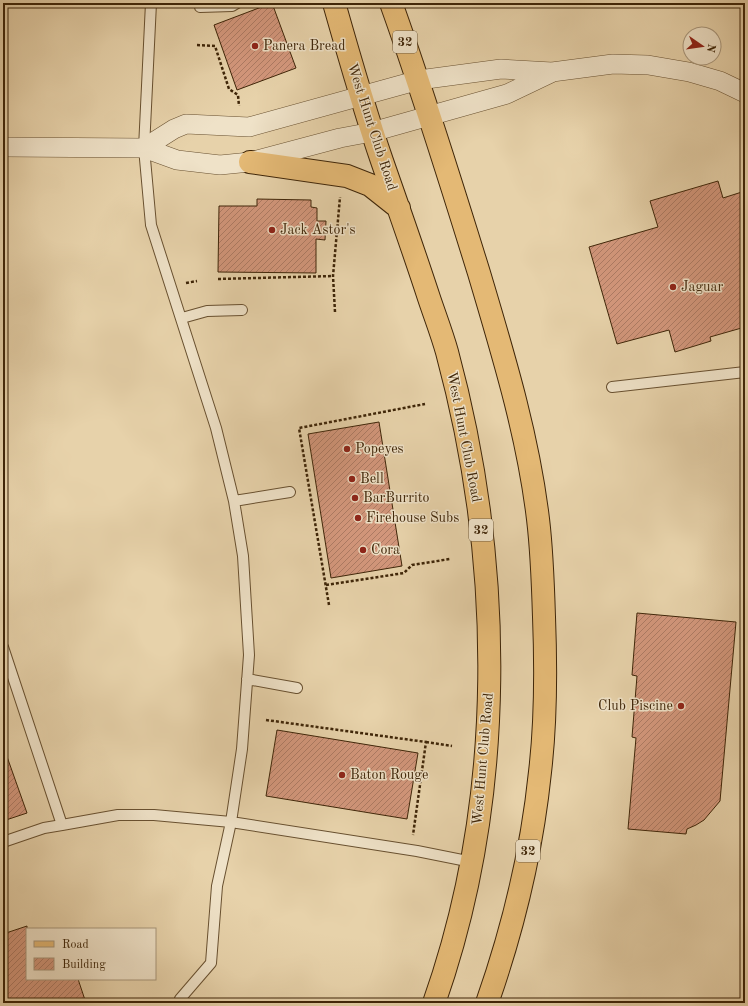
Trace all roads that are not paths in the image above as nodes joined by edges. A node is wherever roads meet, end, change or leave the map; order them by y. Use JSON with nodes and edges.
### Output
{"nodes":[{"id":1,"x":151,"y":3,"type":"edge"},
{"id":2,"x":237,"y":3,"type":"edge"},
{"id":3,"x":334,"y":3,"type":"edge"},
{"id":4,"x":391,"y":3,"type":"edge"},
{"id":5,"x":200,"y":7,"type":"dead end"},
{"id":6,"x":552,"y":72,"type":"junction"},
{"id":7,"x":419,"y":80,"type":"junction"},
{"id":8,"x":745,"y":93,"type":"edge"},
{"id":9,"x":361,"y":97,"type":"junction"},
{"id":10,"x":431,"y":116,"type":"junction"},
{"id":11,"x":372,"y":132,"type":"junction"},
{"id":12,"x":3,"y":147,"type":"edge"},
{"id":13,"x":144,"y":148,"type":"junction"},
{"id":14,"x":250,"y":162,"type":"junction"},
{"id":15,"x":399,"y":208,"type":"junction"},
{"id":16,"x":242,"y":310,"type":"dead end"},
{"id":17,"x":182,"y":318,"type":"junction"},
{"id":18,"x":745,"y":372,"type":"edge"},
{"id":19,"x":612,"y":387,"type":"dead end"},
{"id":20,"x":290,"y":492,"type":"dead end"},
{"id":21,"x":234,"y":501,"type":"junction"},
{"id":22,"x":3,"y":647,"type":"edge"},
{"id":23,"x":247,"y":679,"type":"junction"},
{"id":24,"x":297,"y":688,"type":"dead end"},
{"id":25,"x":231,"y":822,"type":"junction"},
{"id":26,"x":62,"y":825,"type":"junction"},
{"id":27,"x":3,"y":842,"type":"edge"},
{"id":28,"x":472,"y":862,"type":"junction"},
{"id":29,"x":181,"y":1003,"type":"edge"},
{"id":30,"x":434,"y":1003,"type":"edge"},
{"id":31,"x":488,"y":1003,"type":"edge"}],
"edges":[{"from":1,"to":13,"type":"lane"},
{"from":2,"to":5,"type":"lane"},
{"from":3,"to":9,"type":"main road","name":"West Hunt Club Road","number":"32"},
{"from":4,"to":7,"type":"main road","number":"32"},
{"from":6,"to":7,"type":"street"},
{"from":6,"to":8,"type":"street"},
{"from":6,"to":10,"type":"street"},
{"from":7,"to":9,"type":"street"},
{"from":7,"to":10,"type":"main road","number":"32"},
{"from":9,"to":11,"type":"main road","name":"West Hunt Club Road","number":"32"},
{"from":9,"to":13,"type":"street"},
{"from":10,"to":11,"type":"street"},
{"from":10,"to":31,"type":"main road","number":"32"},
{"from":11,"to":14,"type":"street"},
{"from":11,"to":15,"type":"main road","name":"West Hunt Club Road","number":"32"},
{"from":12,"to":13,"type":"street"},
{"from":13,"to":14,"type":"street"},
{"from":13,"to":17,"type":"lane"},
{"from":14,"to":15,"type":"main road"},
{"from":15,"to":28,"type":"main road","name":"West Hunt Club Road","number":"32"},
{"from":16,"to":17,"type":"lane"},
{"from":17,"to":21,"type":"lane"},
{"from":18,"to":19,"type":"lane"},
{"from":20,"to":21,"type":"lane"},
{"from":21,"to":23,"type":"lane"},
{"from":22,"to":26,"type":"lane"},
{"from":23,"to":24,"type":"lane"},
{"from":23,"to":25,"type":"lane"},
{"from":25,"to":26,"type":"lane"},
{"from":25,"to":28,"type":"lane"},
{"from":25,"to":29,"type":"lane"},
{"from":26,"to":27,"type":"lane"},
{"from":28,"to":30,"type":"main road","name":"West Hunt Club Road","number":"32"}]}
